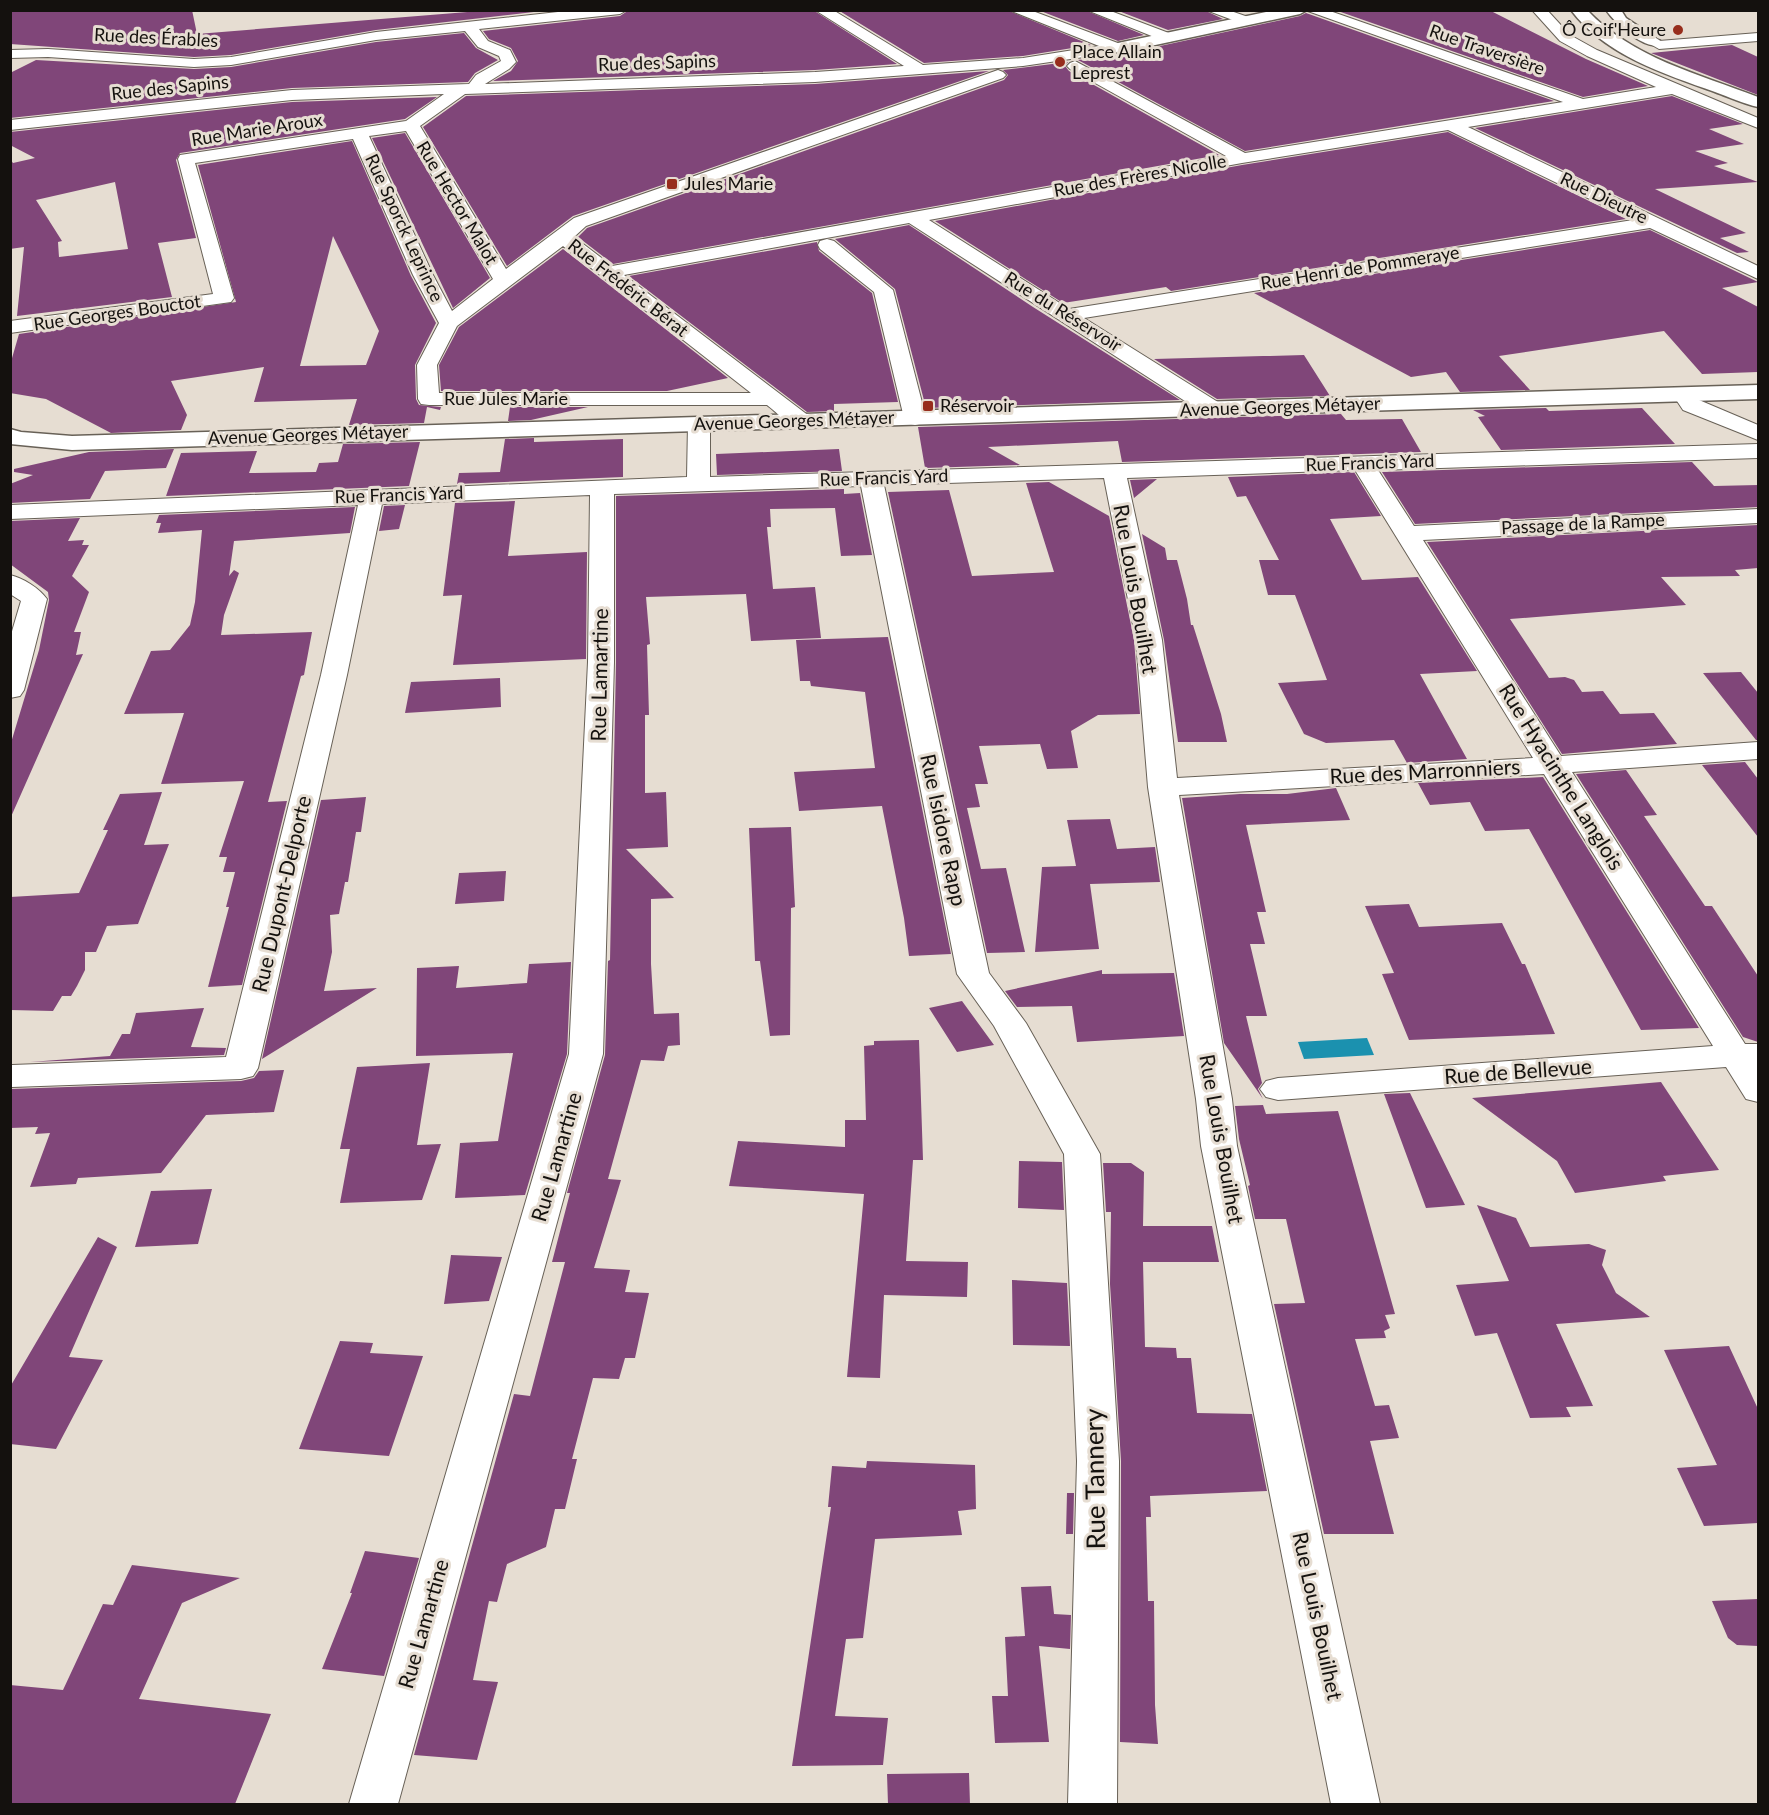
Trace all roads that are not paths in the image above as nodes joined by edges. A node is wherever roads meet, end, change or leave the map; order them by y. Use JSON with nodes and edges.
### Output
{"nodes":[{"id":1,"x":620,"y":10,"type":"edge"},
{"id":2,"x":822,"y":10,"type":"edge"},
{"id":3,"x":1016,"y":10,"type":"edge"},
{"id":4,"x":1094,"y":10,"type":"edge"},
{"id":5,"x":1214,"y":10,"type":"edge"},
{"id":6,"x":1300,"y":10,"type":"edge"},
{"id":7,"x":1312,"y":10,"type":"edge"},
{"id":8,"x":1539,"y":10,"type":"edge"},
{"id":9,"x":1578,"y":10,"type":"edge"},
{"id":10,"x":1613,"y":10,"type":"edge"},
{"id":11,"x":1246,"y":21,"type":"junction"},
{"id":12,"x":469,"y":27,"type":"junction"},
{"id":13,"x":1758,"y":37,"type":"edge"},
{"id":14,"x":1169,"y":38,"type":"junction"},
{"id":15,"x":1659,"y":45,"type":"junction"},
{"id":16,"x":1118,"y":48,"type":"junction"},
{"id":17,"x":1096,"y":51,"type":"junction"},
{"id":18,"x":10,"y":54,"type":"edge"},
{"id":19,"x":1685,"y":58,"type":"dead end"},
{"id":20,"x":1025,"y":64,"type":"junction"},
{"id":21,"x":1075,"y":66,"type":"junction"},
{"id":22,"x":921,"y":70,"type":"junction"},
{"id":23,"x":448,"y":74,"type":"dead end"},
{"id":24,"x":1736,"y":77,"type":"dead end"},
{"id":25,"x":472,"y":84,"type":"junction"},
{"id":26,"x":1758,"y":86,"type":"edge"},
{"id":27,"x":1673,"y":90,"type":"junction"},
{"id":28,"x":1758,"y":102,"type":"edge"},
{"id":29,"x":1582,"y":103,"type":"junction"},
{"id":30,"x":1758,"y":123,"type":"edge"},
{"id":31,"x":1449,"y":124,"type":"junction"},
{"id":32,"x":10,"y":125,"type":"edge"},
{"id":33,"x":411,"y":125,"type":"junction"},
{"id":34,"x":359,"y":133,"type":"junction"},
{"id":35,"x":1242,"y":159,"type":"junction"},
{"id":36,"x":912,"y":217,"type":"junction"},
{"id":37,"x":1654,"y":222,"type":"junction"},
{"id":38,"x":563,"y":237,"type":"junction"},
{"id":39,"x":826,"y":245,"type":"dead end"},
{"id":40,"x":608,"y":272,"type":"junction"},
{"id":41,"x":1758,"y":273,"type":"edge"},
{"id":42,"x":502,"y":280,"type":"junction"},
{"id":43,"x":224,"y":298,"type":"joint"},
{"id":44,"x":1067,"y":315,"type":"junction"},
{"id":45,"x":449,"y":323,"type":"junction"},
{"id":46,"x":10,"y":327,"type":"edge"},
{"id":47,"x":1758,"y":392,"type":"edge"},
{"id":48,"x":1684,"y":395,"type":"junction"},
{"id":49,"x":771,"y":399,"type":"junction"},
{"id":50,"x":1213,"y":409,"type":"junction"},
{"id":51,"x":915,"y":418,"type":"junction"},
{"id":52,"x":801,"y":421,"type":"junction"},
{"id":53,"x":699,"y":424,"type":"junction"},
{"id":54,"x":1758,"y":433,"type":"edge"},
{"id":55,"x":10,"y":436,"type":"edge"},
{"id":56,"x":1758,"y":451,"type":"edge"},
{"id":57,"x":1362,"y":463,"type":"junction"},
{"id":58,"x":1114,"y":470,"type":"junction"},
{"id":59,"x":870,"y":479,"type":"junction"},
{"id":60,"x":698,"y":484,"type":"junction"},
{"id":61,"x":602,"y":488,"type":"junction"},
{"id":62,"x":372,"y":496,"type":"junction"},
{"id":63,"x":10,"y":512,"type":"edge"},
{"id":64,"x":1758,"y":516,"type":"edge"},
{"id":65,"x":1407,"y":534,"type":"junction"},
{"id":66,"x":10,"y":582,"type":"edge"},
{"id":67,"x":10,"y":690,"type":"edge"},
{"id":68,"x":1757,"y":752,"type":"edge"},
{"id":69,"x":1555,"y":765,"type":"junction"},
{"id":70,"x":1163,"y":787,"type":"junction"},
{"id":71,"x":1748,"y":1055,"type":"edge"},
{"id":72,"x":12,"y":1076,"type":"edge"},
{"id":73,"x":1278,"y":1089,"type":"dead end"},
{"id":74,"x":1758,"y":1091,"type":"edge"},
{"id":75,"x":1082,"y":1154,"type":"joint"},
{"id":76,"x":373,"y":1804,"type":"edge"},
{"id":77,"x":1093,"y":1804,"type":"edge"},
{"id":78,"x":1356,"y":1804,"type":"edge"}],
"edges":[{"from":1,"to":12,"type":"street","name":"Rue des Érables"},
{"from":2,"to":22,"type":"street"},
{"from":3,"to":16,"type":"street"},
{"from":4,"to":14,"type":"street"},
{"from":5,"to":11,"type":"street"},
{"from":6,"to":11,"type":"street","name":"Rue des Sapins"},
{"from":7,"to":29,"type":"street","name":"Rue Traversière"},
{"from":8,"to":27,"type":"street"},
{"from":9,"to":28,"type":"street"},
{"from":10,"to":15,"type":"street"},
{"from":11,"to":14,"type":"street","name":"Rue des Sapins"},
{"from":12,"to":18,"type":"street","name":"Rue des Érables"},
{"from":12,"to":25,"type":"street"},
{"from":13,"to":15,"type":"street"},
{"from":14,"to":16,"type":"street","name":"Rue des Sapins"},
{"from":15,"to":19,"type":"street"},
{"from":16,"to":17,"type":"street","name":"Rue des Sapins"},
{"from":17,"to":20,"type":"street","name":"Rue des Sapins"},
{"from":17,"to":21,"type":"street"},
{"from":20,"to":21,"type":"street"},
{"from":20,"to":22,"type":"street","name":"Rue des Sapins"},
{"from":20,"to":38,"type":"street","name":"Rue Frédéric Bérat"},
{"from":21,"to":35,"type":"street"},
{"from":22,"to":25,"type":"street","name":"Rue des Sapins"},
{"from":23,"to":25,"type":"street"},
{"from":24,"to":26,"type":"street"},
{"from":25,"to":32,"type":"street","name":"Rue des Sapins"},
{"from":25,"to":33,"type":"street","name":"Rue Marie Aroux"},
{"from":27,"to":29,"type":"street","name":"Rue des Frères Nicolle"},
{"from":27,"to":30,"type":"street"},
{"from":29,"to":31,"type":"street","name":"Rue des Frères Nicolle"},
{"from":31,"to":35,"type":"street","name":"Rue des Frères Nicolle"},
{"from":31,"to":37,"type":"street","name":"Rue Dieutre"},
{"from":33,"to":34,"type":"street","name":"Rue Marie Aroux"},
{"from":33,"to":42,"type":"street","name":"Rue Hector Malot"},
{"from":34,"to":43,"type":"street","name":"Rue Marie Aroux"},
{"from":34,"to":45,"type":"street","name":"Rue Sporck Leprince"},
{"from":35,"to":36,"type":"street","name":"Rue des Frères Nicolle"},
{"from":36,"to":40,"type":"street","name":"Rue des Frères Nicolle"},
{"from":36,"to":44,"type":"street","name":"Rue du Réservoir"},
{"from":37,"to":41,"type":"street","name":"Rue Dieutre"},
{"from":37,"to":44,"type":"street","name":"Rue Henri de Pommeraye"},
{"from":38,"to":40,"type":"street","name":"Rue Frédéric Bérat"},
{"from":38,"to":42,"type":"street","name":"Rue Jules Marie"},
{"from":39,"to":51,"type":"street"},
{"from":40,"to":49,"type":"street","name":"Rue Frédéric Bérat"},
{"from":42,"to":45,"type":"street","name":"Rue Jules Marie"},
{"from":43,"to":46,"type":"street","name":"Rue Georges Bouctot"},
{"from":44,"to":50,"type":"street","name":"Rue du Réservoir"},
{"from":45,"to":49,"type":"street","name":"Rue Jules Marie"},
{"from":47,"to":48,"type":"street","name":"Avenue Georges Métayer"},
{"from":48,"to":50,"type":"street","name":"Avenue Georges Métayer"},
{"from":48,"to":54,"type":"street"},
{"from":49,"to":52,"type":"street","name":"Rue Frédéric Bérat"},
{"from":50,"to":51,"type":"street","name":"Avenue Georges Métayer"},
{"from":51,"to":52,"type":"street","name":"Avenue Georges Métayer"},
{"from":52,"to":53,"type":"street","name":"Avenue Georges Métayer"},
{"from":53,"to":55,"type":"street","name":"Avenue Georges Métayer"},
{"from":53,"to":60,"type":"street"},
{"from":56,"to":57,"type":"street","name":"Rue Francis Yard"},
{"from":57,"to":58,"type":"street","name":"Rue Francis Yard"},
{"from":57,"to":65,"type":"street","name":"Rue Hyacinthe Langlois"},
{"from":58,"to":59,"type":"street","name":"Rue Francis Yard"},
{"from":58,"to":70,"type":"street","name":"Rue Louis Bouilhet"},
{"from":59,"to":60,"type":"street","name":"Rue Francis Yard"},
{"from":59,"to":75,"type":"street","name":"Rue Isidore Rapp"},
{"from":60,"to":61,"type":"street","name":"Rue Francis Yard"},
{"from":61,"to":62,"type":"street","name":"Rue Francis Yard"},
{"from":61,"to":76,"type":"street","name":"Rue Lamartine"},
{"from":62,"to":63,"type":"street","name":"Rue Francis Yard"},
{"from":62,"to":72,"type":"street","name":"Rue Dupont-Delporte"},
{"from":64,"to":65,"type":"street","name":"Passage de la Rampe"},
{"from":65,"to":69,"type":"street","name":"Rue Hyacinthe Langlois"},
{"from":66,"to":67,"type":"street"},
{"from":68,"to":69,"type":"street","name":"Rue des Marronniers"},
{"from":69,"to":70,"type":"street","name":"Rue des Marronniers"},
{"from":69,"to":71,"type":"street","name":"Rue Hyacinthe Langlois"},
{"from":70,"to":78,"type":"street","name":"Rue Louis Bouilhet"},
{"from":71,"to":73,"type":"street","name":"Rue de Bellevue"},
{"from":71,"to":74,"type":"street","name":"Rue Hyacinthe Langlois"},
{"from":75,"to":77,"type":"street","name":"Rue Tannery"}]}
